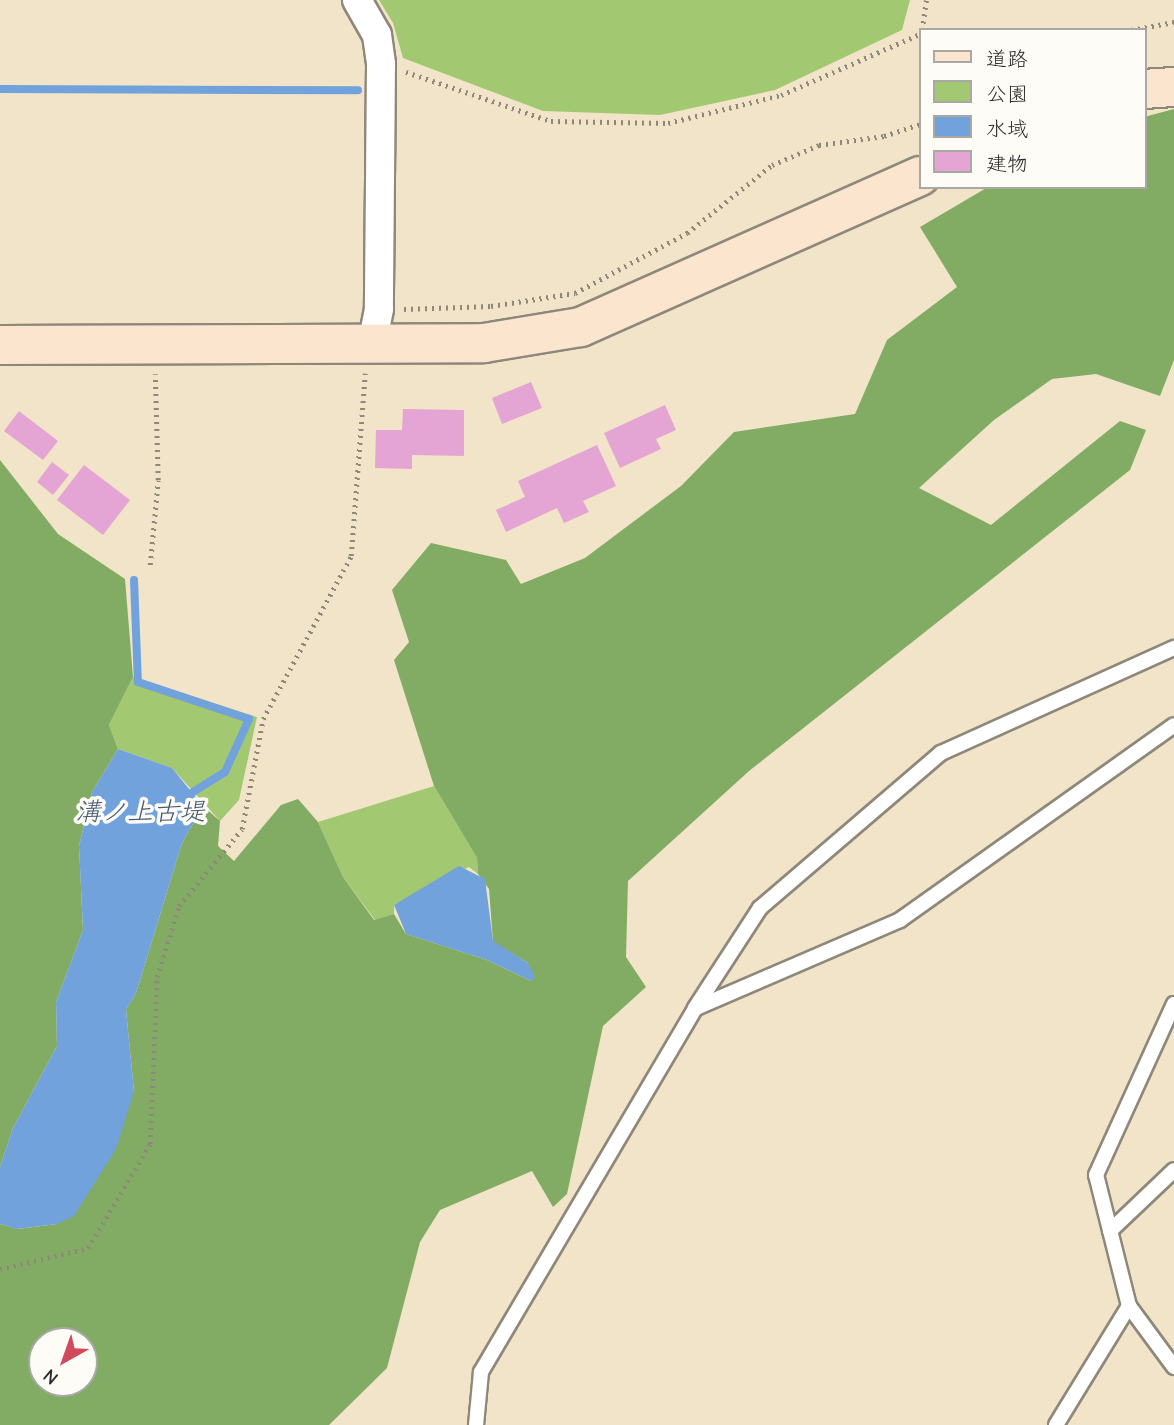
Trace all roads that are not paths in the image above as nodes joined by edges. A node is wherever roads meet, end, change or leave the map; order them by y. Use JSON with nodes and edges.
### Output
{"nodes":[{"id":1,"x":357,"y":0,"type":"edge"},
{"id":2,"x":1174,"y":87,"type":"edge"},
{"id":3,"x":1146,"y":89,"type":"edge"},
{"id":4,"x":918,"y":177,"type":"edge"},
{"id":5,"x":0,"y":345,"type":"edge"},
{"id":6,"x":372,"y":346,"type":"junction"},
{"id":7,"x":1174,"y":648,"type":"edge"},
{"id":8,"x":1174,"y":725,"type":"edge"},
{"id":9,"x":1174,"y":1004,"type":"edge"},
{"id":10,"x":695,"y":1008,"type":"junction"},
{"id":11,"x":1174,"y":1170,"type":"edge"},
{"id":12,"x":1110,"y":1231,"type":"junction"},
{"id":13,"x":1129,"y":1306,"type":"junction"},
{"id":14,"x":1174,"y":1367,"type":"edge"},
{"id":15,"x":476,"y":1425,"type":"edge"},
{"id":16,"x":1056,"y":1425,"type":"edge"}],
"edges":[{"from":1,"to":6,"type":"street"},
{"from":2,"to":3,"type":"street"},
{"from":4,"to":6,"type":"street"},
{"from":5,"to":6,"type":"street"},
{"from":7,"to":10,"type":"lane"},
{"from":8,"to":10,"type":"lane"},
{"from":9,"to":12,"type":"lane"},
{"from":10,"to":15,"type":"lane"},
{"from":11,"to":12,"type":"lane"},
{"from":12,"to":13,"type":"lane"},
{"from":13,"to":14,"type":"lane"},
{"from":13,"to":16,"type":"lane"}]}
